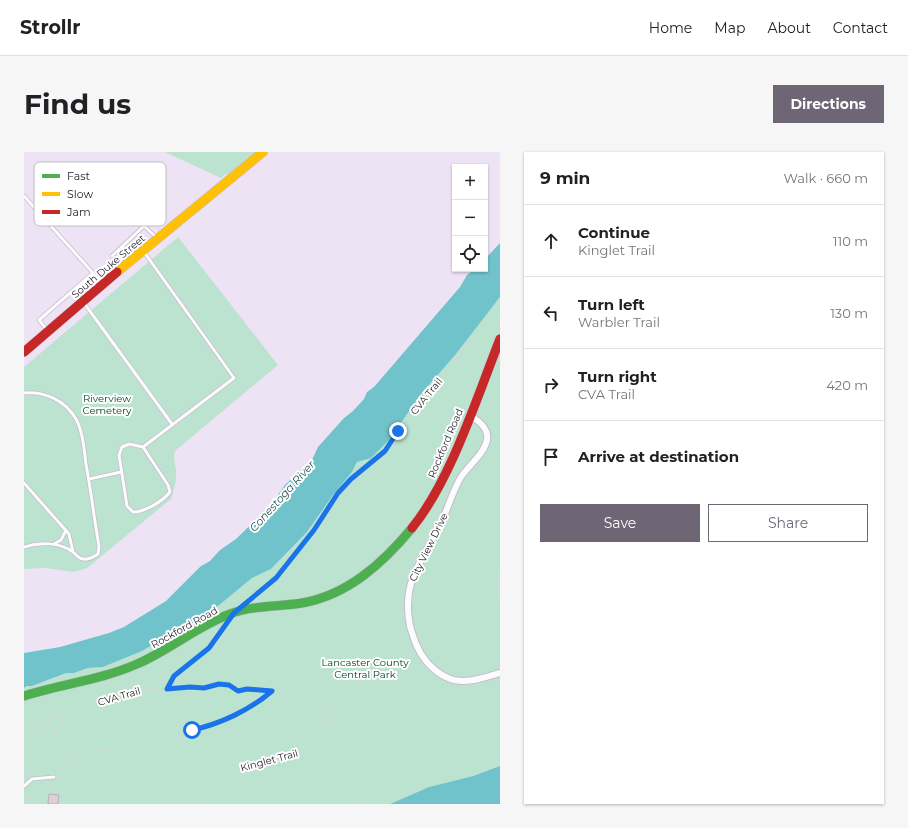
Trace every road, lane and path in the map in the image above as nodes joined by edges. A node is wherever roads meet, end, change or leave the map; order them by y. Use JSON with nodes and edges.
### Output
{"nodes":[{"id":1,"x":263,"y":152,"type":"edge"},
{"id":2,"x":24,"y":196,"type":"edge"},
{"id":3,"x":34,"y":207,"type":"edge"},
{"id":4,"x":50,"y":226,"type":"edge"},
{"id":5,"x":144,"y":226,"type":"joint"},
{"id":6,"x":157,"y":238,"type":"junction"},
{"id":7,"x":143,"y":250,"type":"junction"},
{"id":8,"x":112,"y":256,"type":"dead end"},
{"id":9,"x":92,"y":273,"type":"junction"},
{"id":10,"x":103,"y":284,"type":"junction"},
{"id":11,"x":83,"y":301,"type":"junction"},
{"id":12,"x":500,"y":312,"type":"edge"},
{"id":13,"x":48,"y":331,"type":"junction"},
{"id":14,"x":500,"y":339,"type":"edge"},
{"id":15,"x":24,"y":352,"type":"edge"},
{"id":16,"x":24,"y":393,"type":"edge"},
{"id":17,"x":469,"y":415,"type":"junction"},
{"id":18,"x":172,"y":424,"type":"junction"},
{"id":19,"x":143,"y":446,"type":"junction"},
{"id":20,"x":121,"y":472,"type":"junction"},
{"id":21,"x":89,"y":479,"type":"junction"},
{"id":22,"x":24,"y":484,"type":"edge"},
{"id":23,"x":66,"y":530,"type":"junction"},
{"id":24,"x":52,"y":544,"type":"junction"},
{"id":25,"x":24,"y":547,"type":"edge"},
{"id":26,"x":73,"y":552,"type":"junction"},
{"id":27,"x":500,"y":572,"type":"edge"},
{"id":28,"x":500,"y":595,"type":"edge"},
{"id":29,"x":245,"y":603,"type":"dead end"},
{"id":30,"x":234,"y":613,"type":"junction"},
{"id":31,"x":439,"y":672,"type":"junction"},
{"id":32,"x":500,"y":673,"type":"edge"},
{"id":33,"x":167,"y":689,"type":"junction"},
{"id":34,"x":272,"y":691,"type":"junction"},
{"id":35,"x":24,"y":696,"type":"edge"},
{"id":36,"x":61,"y":715,"type":"junction"},
{"id":37,"x":62,"y":720,"type":"junction"},
{"id":38,"x":324,"y":720,"type":"junction"},
{"id":39,"x":24,"y":721,"type":"edge"},
{"id":40,"x":53,"y":724,"type":"junction"},
{"id":41,"x":24,"y":730,"type":"edge"},
{"id":42,"x":24,"y":739,"type":"edge"},
{"id":43,"x":162,"y":756,"type":"junction"},
{"id":44,"x":24,"y":765,"type":"edge"},
{"id":45,"x":24,"y":775,"type":"edge"},
{"id":46,"x":54,"y":777,"type":"joint"},
{"id":47,"x":32,"y":779,"type":"junction"},
{"id":48,"x":198,"y":780,"type":"junction"},
{"id":49,"x":191,"y":782,"type":"junction"},
{"id":50,"x":24,"y":786,"type":"edge"},
{"id":51,"x":29,"y":804,"type":"edge"},
{"id":52,"x":40,"y":804,"type":"edge"},
{"id":53,"x":173,"y":804,"type":"edge"},
{"id":54,"x":198,"y":804,"type":"edge"},
{"id":55,"x":350,"y":804,"type":"edge"}],
"edges":[{"from":1,"to":6,"type":"street","name":"South Duke Street"},
{"from":2,"to":3,"type":"lane"},
{"from":4,"to":9,"type":"lane"},
{"from":5,"to":6,"type":"lane"},
{"from":5,"to":8,"type":"lane"},
{"from":6,"to":7,"type":"street","name":"South Duke Street"},
{"from":7,"to":10,"type":"street","name":"South Duke Street"},
{"from":7,"to":18,"type":"lane"},
{"from":9,"to":10,"type":"lane"},
{"from":9,"to":13,"type":"lane"},
{"from":10,"to":11,"type":"street","name":"South Duke Street"},
{"from":11,"to":13,"type":"street","name":"South Duke Street"},
{"from":11,"to":18,"type":"lane"},
{"from":12,"to":29,"type":"path","name":"CVA Trail"},
{"from":13,"to":15,"type":"street","name":"South Duke Street"},
{"from":14,"to":17,"type":"street","name":"Rockford Road"},
{"from":16,"to":21,"type":"lane"},
{"from":17,"to":30,"type":"street","name":"Rockford Road"},
{"from":17,"to":31,"type":"street","name":"City View Drive"},
{"from":18,"to":19,"type":"lane"},
{"from":19,"to":20,"type":"lane"},
{"from":19,"to":20,"type":"lane"},
{"from":20,"to":21,"type":"lane"},
{"from":21,"to":26,"type":"lane"},
{"from":22,"to":23,"type":"lane"},
{"from":23,"to":24,"type":"lane"},
{"from":23,"to":26,"type":"lane"},
{"from":24,"to":25,"type":"lane"},
{"from":24,"to":26,"type":"lane"},
{"from":27,"to":28,"type":"path"},
{"from":30,"to":33,"type":"path"},
{"from":30,"to":35,"type":"street","name":"Rockford Road"},
{"from":31,"to":32,"type":"street","name":"City View Drive"},
{"from":31,"to":38,"type":"path"},
{"from":33,"to":34,"type":"path","name":"CVA Trail"},
{"from":33,"to":36,"type":"path","name":"CVA Trail"},
{"from":34,"to":38,"type":"path"},
{"from":34,"to":43,"type":"path"},
{"from":36,"to":37,"type":"path"},
{"from":36,"to":39,"type":"path","name":"CVA Trail"},
{"from":37,"to":40,"type":"path"},
{"from":37,"to":44,"type":"path"},
{"from":38,"to":48,"type":"path","name":"Kinglet Trail"},
{"from":38,"to":55,"type":"path"},
{"from":40,"to":41,"type":"path"},
{"from":40,"to":42,"type":"path"},
{"from":43,"to":46,"type":"path"},
{"from":43,"to":49,"type":"path"},
{"from":45,"to":47,"type":"path"},
{"from":46,"to":47,"type":"lane"},
{"from":47,"to":50,"type":"lane"},
{"from":47,"to":52,"type":"path"},
{"from":48,"to":49,"type":"path","name":"Kinglet Trail"},
{"from":48,"to":54,"type":"path"},
{"from":49,"to":53,"type":"path"},
{"from":51,"to":52,"type":"path"}]}
